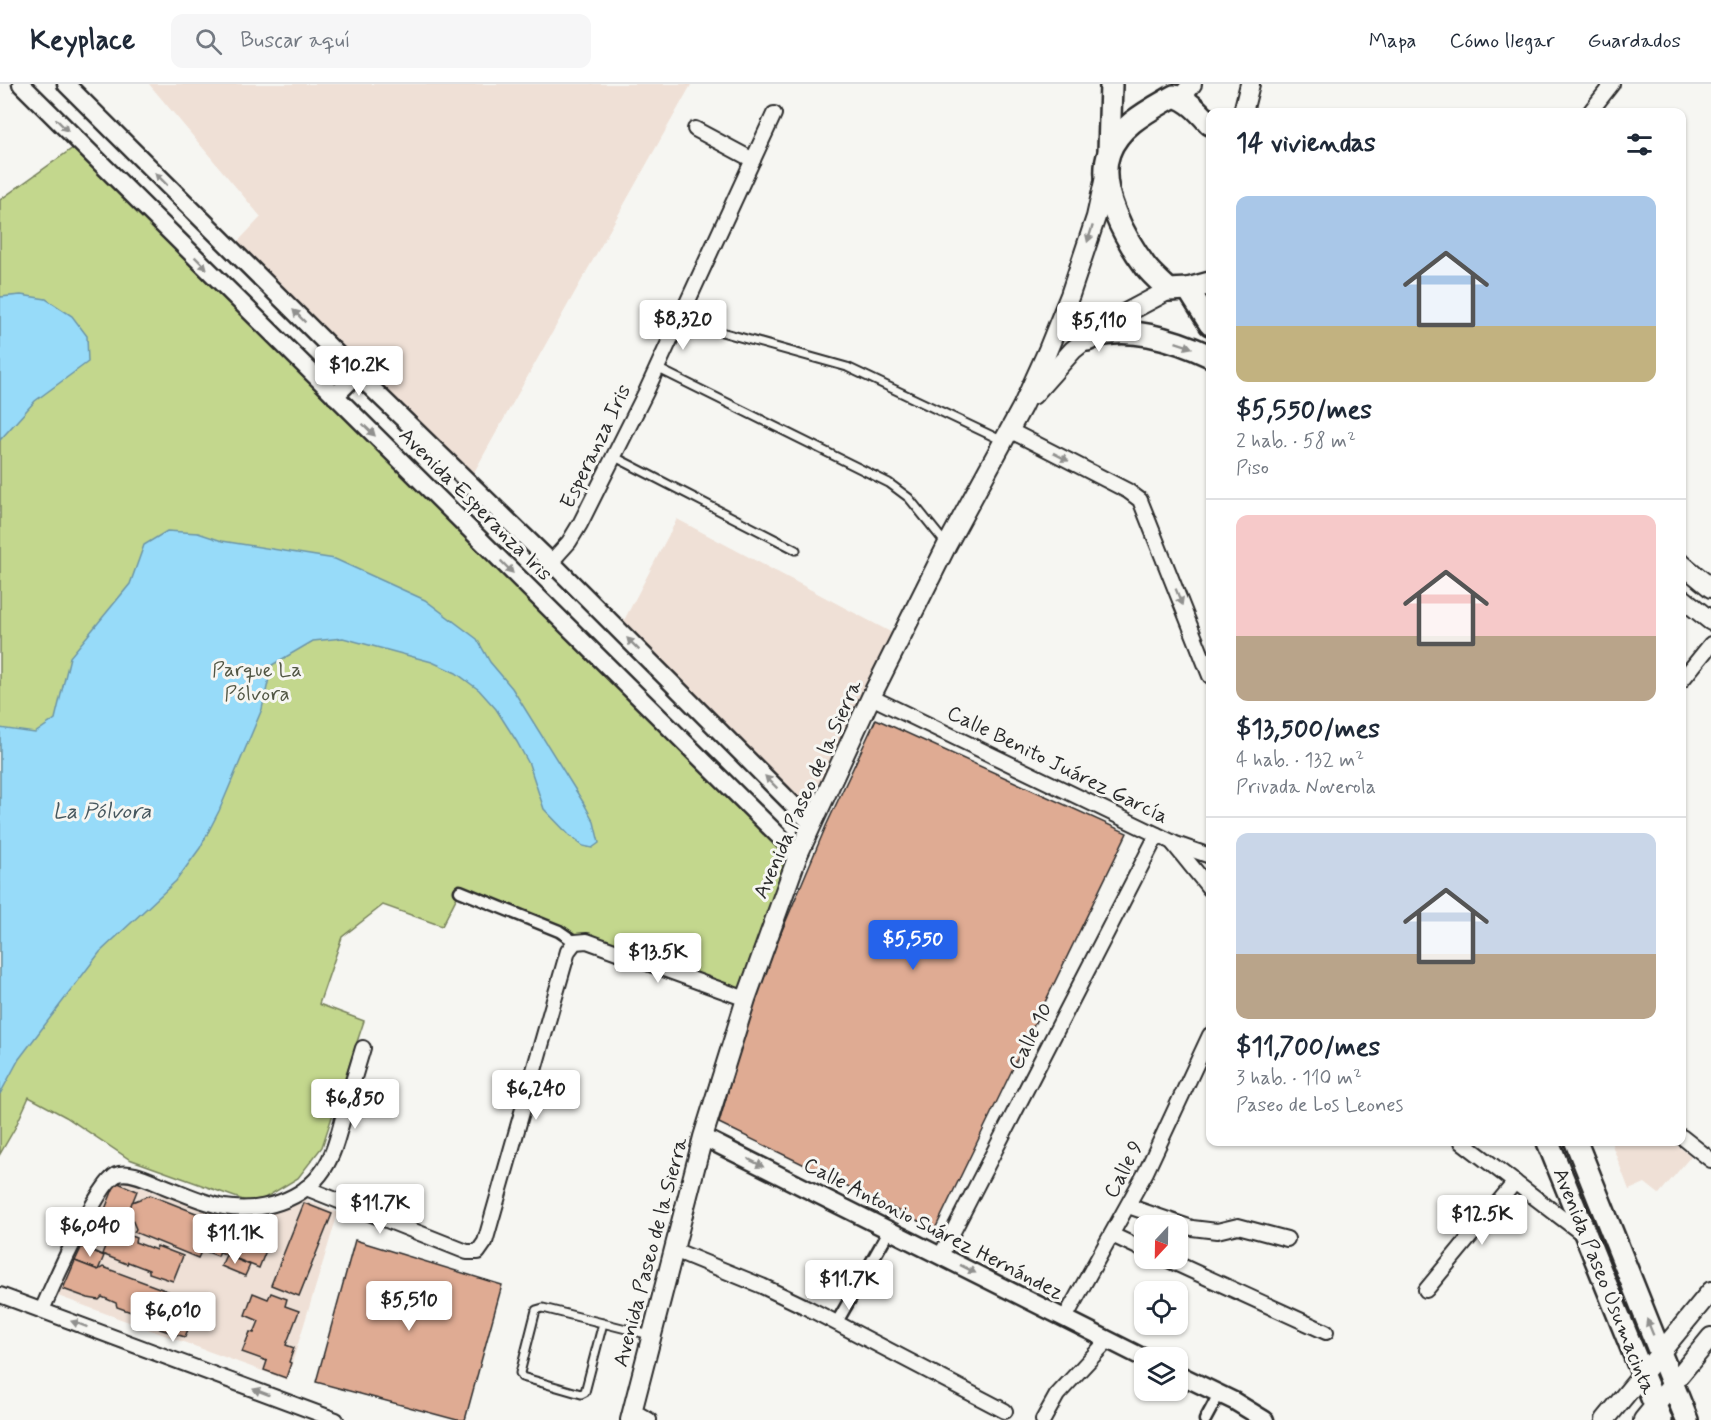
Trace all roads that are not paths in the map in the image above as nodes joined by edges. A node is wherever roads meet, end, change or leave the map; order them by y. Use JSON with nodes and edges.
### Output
{"nodes":[{"id":1,"x":21,"y":84,"type":"edge"},
{"id":2,"x":66,"y":84,"type":"edge"},
{"id":3,"x":1111,"y":84,"type":"edge"},
{"id":4,"x":1250,"y":84,"type":"edge"},
{"id":5,"x":1612,"y":84,"type":"edge"},
{"id":6,"x":1179,"y":90,"type":"edge"},
{"id":7,"x":1244,"y":108,"type":"edge"},
{"id":8,"x":1593,"y":108,"type":"edge"},
{"id":9,"x":774,"y":114,"type":"dead end"},
{"id":10,"x":1206,"y":119,"type":"edge"},
{"id":11,"x":695,"y":129,"type":"dead end"},
{"id":12,"x":1109,"y":153,"type":"junction"},
{"id":13,"x":753,"y":160,"type":"junction"},
{"id":14,"x":1105,"y":177,"type":"junction"},
{"id":15,"x":1206,"y":284,"type":"edge"},
{"id":16,"x":1179,"y":290,"type":"junction"},
{"id":17,"x":1206,"y":320,"type":"edge"},
{"id":18,"x":718,"y":331,"type":"dead end"},
{"id":19,"x":1087,"y":339,"type":"junction"},
{"id":20,"x":1206,"y":354,"type":"edge"},
{"id":21,"x":657,"y":368,"type":"junction"},
{"id":22,"x":357,"y":374,"type":"junction"},
{"id":23,"x":335,"y":396,"type":"junction"},
{"id":24,"x":1022,"y":407,"type":"junction"},
{"id":25,"x":1006,"y":435,"type":"junction"},
{"id":26,"x":613,"y":456,"type":"junction"},
{"id":27,"x":947,"y":545,"type":"junction"},
{"id":28,"x":796,"y":550,"type":"dead end"},
{"id":29,"x":551,"y":562,"type":"junction"},
{"id":30,"x":1686,"y":567,"type":"edge"},
{"id":31,"x":1711,"y":588,"type":"edge"},
{"id":32,"x":1686,"y":601,"type":"edge"},
{"id":33,"x":1711,"y":621,"type":"edge"},
{"id":34,"x":1711,"y":644,"type":"edge"},
{"id":35,"x":1206,"y":666,"type":"edge"},
{"id":36,"x":1686,"y":675,"type":"edge"},
{"id":37,"x":871,"y":697,"type":"junction"},
{"id":38,"x":812,"y":824,"type":"junction"},
{"id":39,"x":1157,"y":835,"type":"junction"},
{"id":40,"x":1172,"y":842,"type":"junction"},
{"id":41,"x":798,"y":855,"type":"junction"},
{"id":42,"x":1206,"y":855,"type":"edge"},
{"id":43,"x":1206,"y":884,"type":"edge"},
{"id":44,"x":460,"y":891,"type":"dead end"},
{"id":45,"x":575,"y":942,"type":"junction"},
{"id":46,"x":746,"y":999,"type":"junction"},
{"id":47,"x":1206,"y":1043,"type":"edge"},
{"id":48,"x":363,"y":1048,"type":"dead end"},
{"id":49,"x":704,"y":1137,"type":"junction"},
{"id":50,"x":1686,"y":1140,"type":"edge"},
{"id":51,"x":1467,"y":1146,"type":"edge"},
{"id":52,"x":1550,"y":1146,"type":"edge"},
{"id":53,"x":1578,"y":1146,"type":"edge"},
{"id":54,"x":1711,"y":1160,"type":"edge"},
{"id":55,"x":1515,"y":1182,"type":"junction"},
{"id":56,"x":306,"y":1188,"type":"junction"},
{"id":57,"x":1128,"y":1206,"type":"junction"},
{"id":58,"x":889,"y":1231,"type":"junction"},
{"id":59,"x":1112,"y":1235,"type":"junction"},
{"id":60,"x":1587,"y":1237,"type":"junction"},
{"id":61,"x":1287,"y":1239,"type":"dead end"},
{"id":62,"x":1134,"y":1245,"type":"edge"},
{"id":63,"x":674,"y":1251,"type":"junction"},
{"id":64,"x":941,"y":1256,"type":"junction"},
{"id":65,"x":1188,"y":1269,"type":"edge"},
{"id":66,"x":1426,"y":1290,"type":"dead end"},
{"id":67,"x":1711,"y":1291,"type":"edge"},
{"id":68,"x":0,"y":1295,"type":"edge"},
{"id":69,"x":42,"y":1310,"type":"junction"},
{"id":70,"x":1065,"y":1318,"type":"junction"},
{"id":71,"x":837,"y":1322,"type":"junction"},
{"id":72,"x":603,"y":1323,"type":"junction"},
{"id":73,"x":1326,"y":1332,"type":"dead end"},
{"id":74,"x":651,"y":1335,"type":"junction"},
{"id":75,"x":1711,"y":1337,"type":"edge"},
{"id":76,"x":1108,"y":1340,"type":"junction"},
{"id":77,"x":1134,"y":1353,"type":"edge"},
{"id":78,"x":1660,"y":1353,"type":"junction"},
{"id":79,"x":1643,"y":1374,"type":"junction"},
{"id":80,"x":1188,"y":1379,"type":"edge"},
{"id":81,"x":1672,"y":1383,"type":"junction"},
{"id":82,"x":1219,"y":1394,"type":"junction"},
{"id":83,"x":1005,"y":1412,"type":"dead end"},
{"id":84,"x":1653,"y":1415,"type":"edge"},
{"id":85,"x":637,"y":1417,"type":"edge"},
{"id":86,"x":336,"y":1420,"type":"edge"},
{"id":87,"x":1043,"y":1420,"type":"edge"},
{"id":88,"x":1205,"y":1420,"type":"edge"},
{"id":89,"x":1265,"y":1420,"type":"edge"},
{"id":90,"x":1605,"y":1420,"type":"edge"},
{"id":91,"x":1687,"y":1420,"type":"edge"}],
"edges":[{"from":1,"to":23,"type":"street","name":"Avenida Esperanza Iris","one_way":true},
{"from":22,"to":2,"type":"street","name":"Avenida Esperanza Iris","one_way":true},
{"from":3,"to":12,"type":"main road"},
{"from":4,"to":7,"type":"main road"},
{"from":5,"to":8,"type":"street"},
{"from":6,"to":10,"type":"main road"},
{"from":6,"to":12,"type":"main road"},
{"from":9,"to":13,"type":"street","name":"Esperanza Iris"},
{"from":11,"to":13,"type":"street"},
{"from":12,"to":14,"type":"main road"},
{"from":13,"to":21,"type":"street","name":"Esperanza Iris"},
{"from":14,"to":16,"type":"main road"},
{"from":14,"to":24,"type":"main road","name":"Avenida Paseo de la Sierra","one_way":true},
{"from":15,"to":16,"type":"main road"},
{"from":16,"to":17,"type":"main road"},
{"from":16,"to":19,"type":"main road","name":"Avenida Paseo de la Sierra"},
{"from":18,"to":25,"type":"lane"},
{"from":19,"to":20,"type":"main road","one_way":true},
{"from":19,"to":24,"type":"main road","name":"Avenida Paseo de la Sierra"},
{"from":21,"to":26,"type":"street","name":"Esperanza Iris"},
{"from":21,"to":27,"type":"lane"},
{"from":22,"to":23,"type":"street"},
{"from":22,"to":29,"type":"street","name":"Avenida Esperanza Iris"},
{"from":23,"to":41,"type":"street","name":"Avenida Esperanza Iris","one_way":true},
{"from":24,"to":25,"type":"main road","name":"Avenida Paseo de la Sierra"},
{"from":25,"to":27,"type":"main road","name":"Avenida Paseo de la Sierra"},
{"from":25,"to":35,"type":"street","one_way":true},
{"from":26,"to":28,"type":"lane"},
{"from":26,"to":29,"type":"street","name":"Esperanza Iris"},
{"from":27,"to":37,"type":"main road","name":"Avenida Paseo de la Sierra"},
{"from":38,"to":29,"type":"street","name":"Avenida Esperanza Iris","one_way":true},
{"from":30,"to":31,"type":"main road"},
{"from":32,"to":33,"type":"main road"},
{"from":34,"to":36,"type":"street"},
{"from":37,"to":38,"type":"main road","name":"Avenida Paseo de la Sierra"},
{"from":37,"to":39,"type":"street","name":"Calle Benito Juárez García"},
{"from":38,"to":41,"type":"main road","name":"Avenida Paseo de la Sierra"},
{"from":39,"to":40,"type":"street","name":"Calle Benito Juárez García"},
{"from":39,"to":64,"type":"street","name":"Calle 10"},
{"from":40,"to":42,"type":"street"},
{"from":40,"to":43,"type":"street","name":"Calle Benito Juárez García"},
{"from":41,"to":46,"type":"main road","name":"Avenida Paseo de la Sierra"},
{"from":44,"to":45,"type":"street"},
{"from":45,"to":46,"type":"street"},
{"from":45,"to":56,"type":"street"},
{"from":46,"to":49,"type":"main road","name":"Avenida Paseo de la Sierra"},
{"from":47,"to":57,"type":"street","name":"Calle 9"},
{"from":48,"to":56,"type":"street"},
{"from":49,"to":58,"type":"street","name":"Calle Antonio Suárez Hernández","one_way":true},
{"from":49,"to":63,"type":"main road","name":"Avenida Paseo de la Sierra"},
{"from":50,"to":54,"type":"street"},
{"from":51,"to":55,"type":"street"},
{"from":52,"to":60,"type":"main road","name":"Avenida Paseo Usumacinta"},
{"from":78,"to":53,"type":"main road","name":"Avenida Paseo Usumacinta","one_way":true},
{"from":55,"to":60,"type":"street"},
{"from":55,"to":66,"type":"street"},
{"from":56,"to":69,"type":"street"},
{"from":57,"to":59,"type":"street","name":"Calle 9"},
{"from":57,"to":61,"type":"street"},
{"from":58,"to":64,"type":"street","name":"Calle Antonio Suárez Hernández"},
{"from":58,"to":71,"type":"street"},
{"from":59,"to":62,"type":"street"},
{"from":59,"to":70,"type":"street","name":"Calle 9"},
{"from":60,"to":79,"type":"main road","name":"Avenida Paseo Usumacinta"},
{"from":63,"to":71,"type":"street"},
{"from":63,"to":74,"type":"main road","name":"Avenida Paseo de la Sierra"},
{"from":64,"to":70,"type":"street","name":"Calle Antonio Suárez Hernández","one_way":true},
{"from":65,"to":73,"type":"street"},
{"from":67,"to":78,"type":"main road"},
{"from":68,"to":69,"type":"street"},
{"from":86,"to":69,"type":"street","one_way":true},
{"from":70,"to":76,"type":"street","name":"Calle Antonio Suárez Hernández"},
{"from":71,"to":83,"type":"street"},
{"from":72,"to":72,"type":"lane"},
{"from":72,"to":74,"type":"lane"},
{"from":74,"to":85,"type":"main road","name":"Avenida Paseo de la Sierra"},
{"from":75,"to":81,"type":"main road"},
{"from":76,"to":77,"type":"street","name":"Calle Antonio Suárez Hernández"},
{"from":76,"to":87,"type":"street"},
{"from":78,"to":79,"type":"main road"},
{"from":78,"to":81,"type":"main road","name":"Avenida Paseo Usumacinta"},
{"from":79,"to":84,"type":"main road","name":"Avenida Paseo Usumacinta"},
{"from":79,"to":90,"type":"main road"},
{"from":80,"to":82,"type":"street"},
{"from":81,"to":84,"type":"main road"},
{"from":81,"to":91,"type":"main road","name":"Avenida Paseo Usumacinta"},
{"from":82,"to":88,"type":"street"},
{"from":82,"to":89,"type":"street"}]}
